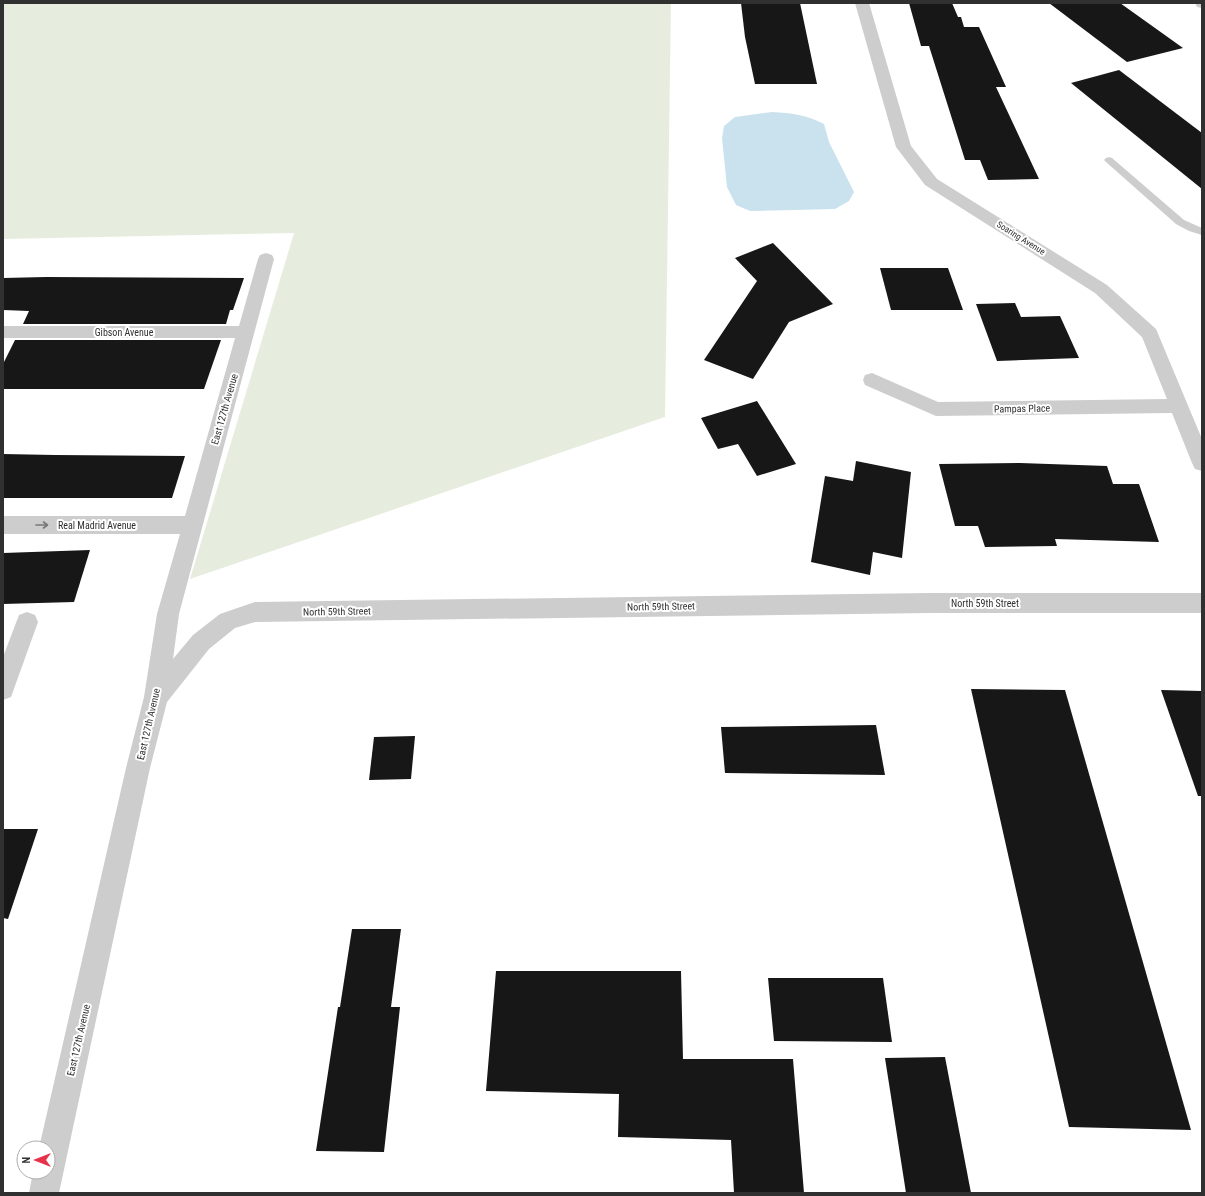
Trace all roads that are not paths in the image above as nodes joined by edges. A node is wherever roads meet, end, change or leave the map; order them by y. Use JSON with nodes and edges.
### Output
{"nodes":[{"id":1,"x":862,"y":3,"type":"edge"},
{"id":2,"x":1109,"y":160,"type":"dead end"},
{"id":3,"x":1202,"y":232,"type":"edge"},
{"id":4,"x":266,"y":259,"type":"dead end"},
{"id":5,"x":3,"y":332,"type":"edge"},
{"id":6,"x":245,"y":332,"type":"junction"},
{"id":7,"x":872,"y":380,"type":"dead end"},
{"id":8,"x":1178,"y":406,"type":"junction"},
{"id":9,"x":1202,"y":462,"type":"edge"},
{"id":10,"x":3,"y":525,"type":"edge"},
{"id":11,"x":192,"y":526,"type":"junction"},
{"id":12,"x":1202,"y":603,"type":"edge"},
{"id":13,"x":27,"y":622,"type":"dead end"},
{"id":14,"x":3,"y":689,"type":"edge"},
{"id":15,"x":156,"y":697,"type":"junction"},
{"id":16,"x":44,"y":1193,"type":"edge"}],
"edges":[{"from":1,"to":8,"type":"street","name":"Soaring Avenue"},
{"from":2,"to":3,"type":"lane"},
{"from":4,"to":6,"type":"street","name":"East 127th Avenue"},
{"from":5,"to":6,"type":"street","name":"Gibson Avenue"},
{"from":6,"to":11,"type":"street","name":"East 127th Avenue"},
{"from":7,"to":8,"type":"street","name":"Pampas Place"},
{"from":8,"to":9,"type":"street","name":"Soaring Avenue"},
{"from":10,"to":11,"type":"street","name":"Real Madrid Avenue","one_way":true},
{"from":11,"to":15,"type":"street","name":"East 127th Avenue"},
{"from":12,"to":15,"type":"street","name":"North 59th Street"},
{"from":13,"to":14,"type":"street"},
{"from":15,"to":16,"type":"street","name":"East 127th Avenue"}]}
